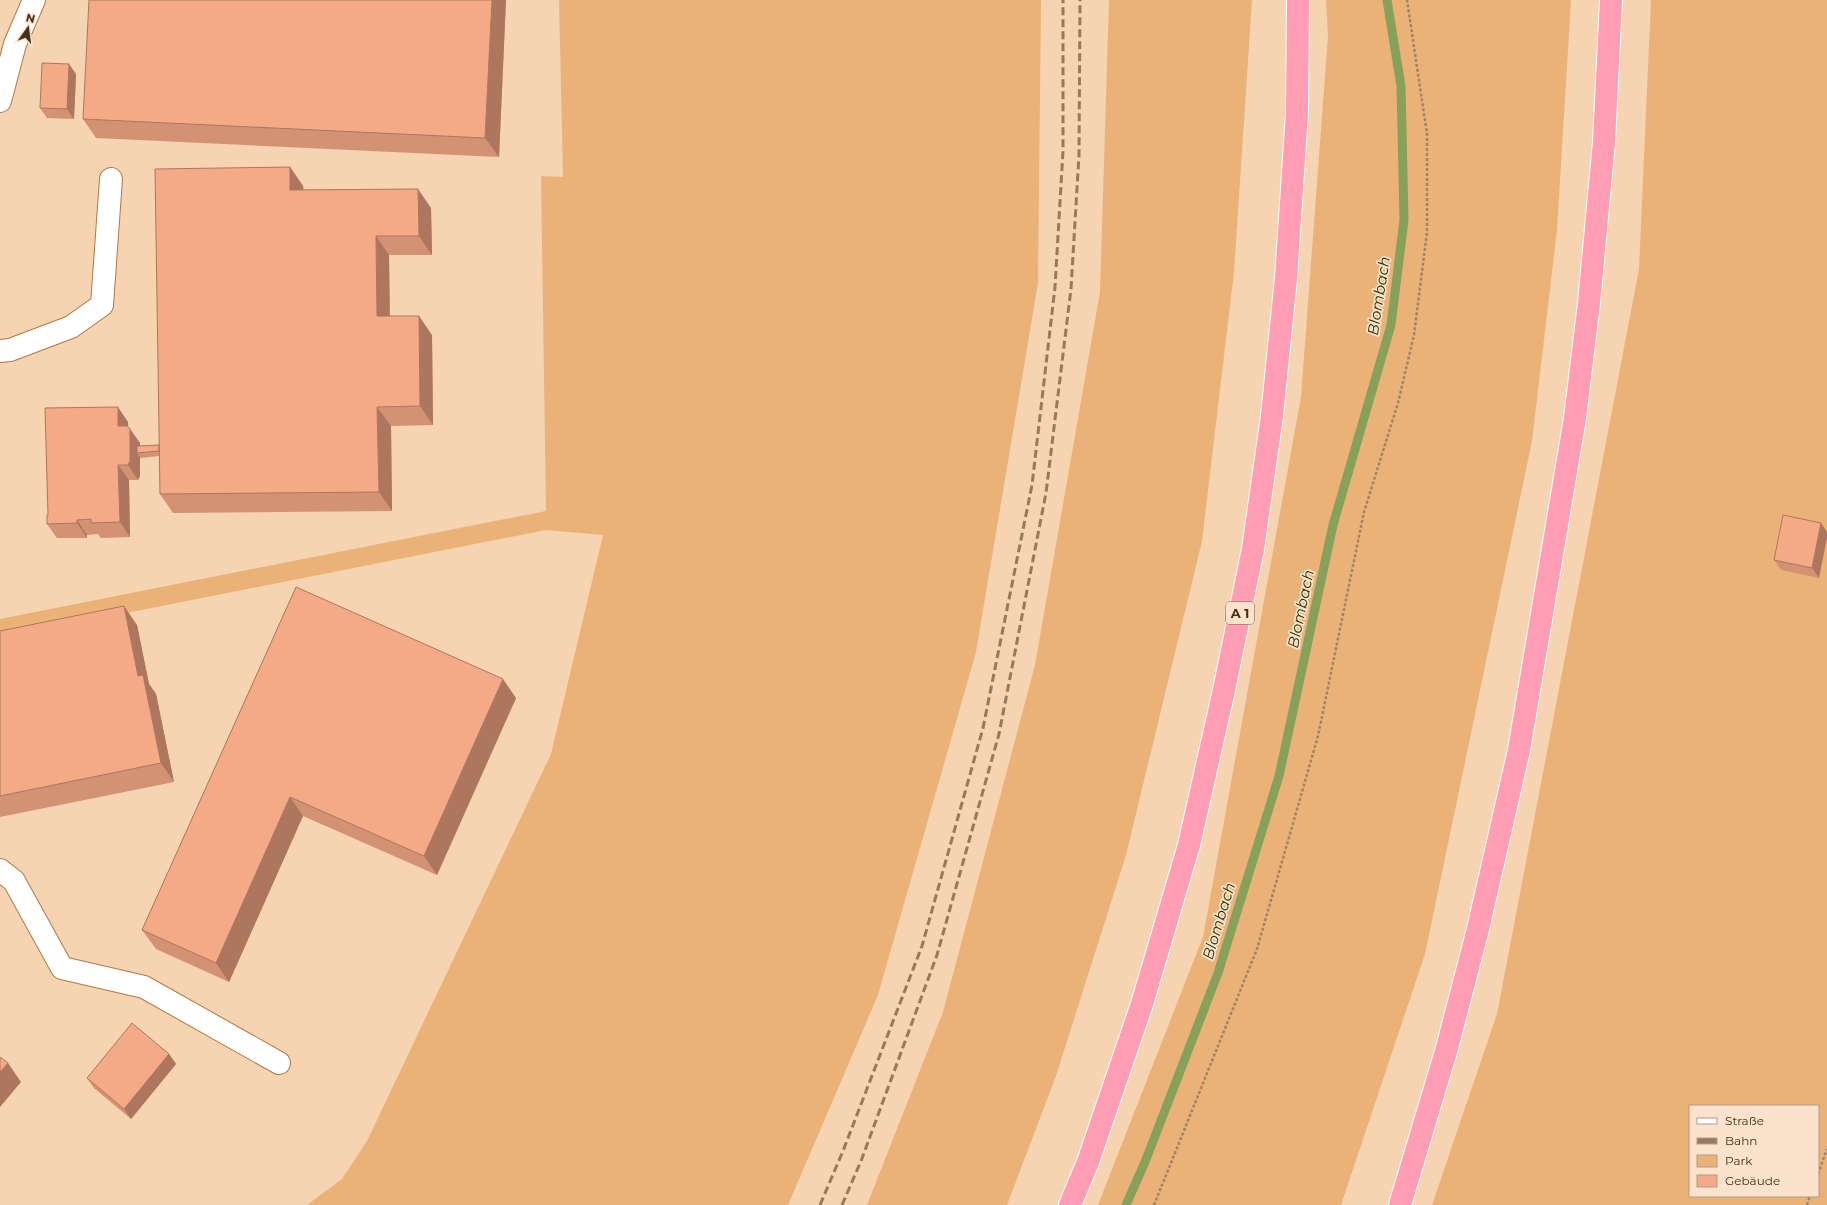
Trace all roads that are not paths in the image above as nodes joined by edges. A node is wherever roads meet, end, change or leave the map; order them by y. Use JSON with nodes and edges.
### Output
{"nodes":[{"id":1,"x":34,"y":0,"type":"edge"},
{"id":2,"x":1298,"y":0,"type":"edge"},
{"id":3,"x":1611,"y":0,"type":"edge"},
{"id":4,"x":0,"y":101,"type":"edge"},
{"id":5,"x":111,"y":179,"type":"dead end"},
{"id":6,"x":0,"y":351,"type":"edge"},
{"id":7,"x":0,"y":870,"type":"edge"},
{"id":8,"x":279,"y":1063,"type":"dead end"},
{"id":9,"x":1070,"y":1205,"type":"edge"},
{"id":10,"x":1400,"y":1205,"type":"edge"}],
"edges":[{"from":1,"to":4,"type":"street"},
{"from":2,"to":9,"type":"highway","number":"A 1"},
{"from":3,"to":10,"type":"highway"},
{"from":5,"to":6,"type":"street"},
{"from":7,"to":8,"type":"street"}]}
